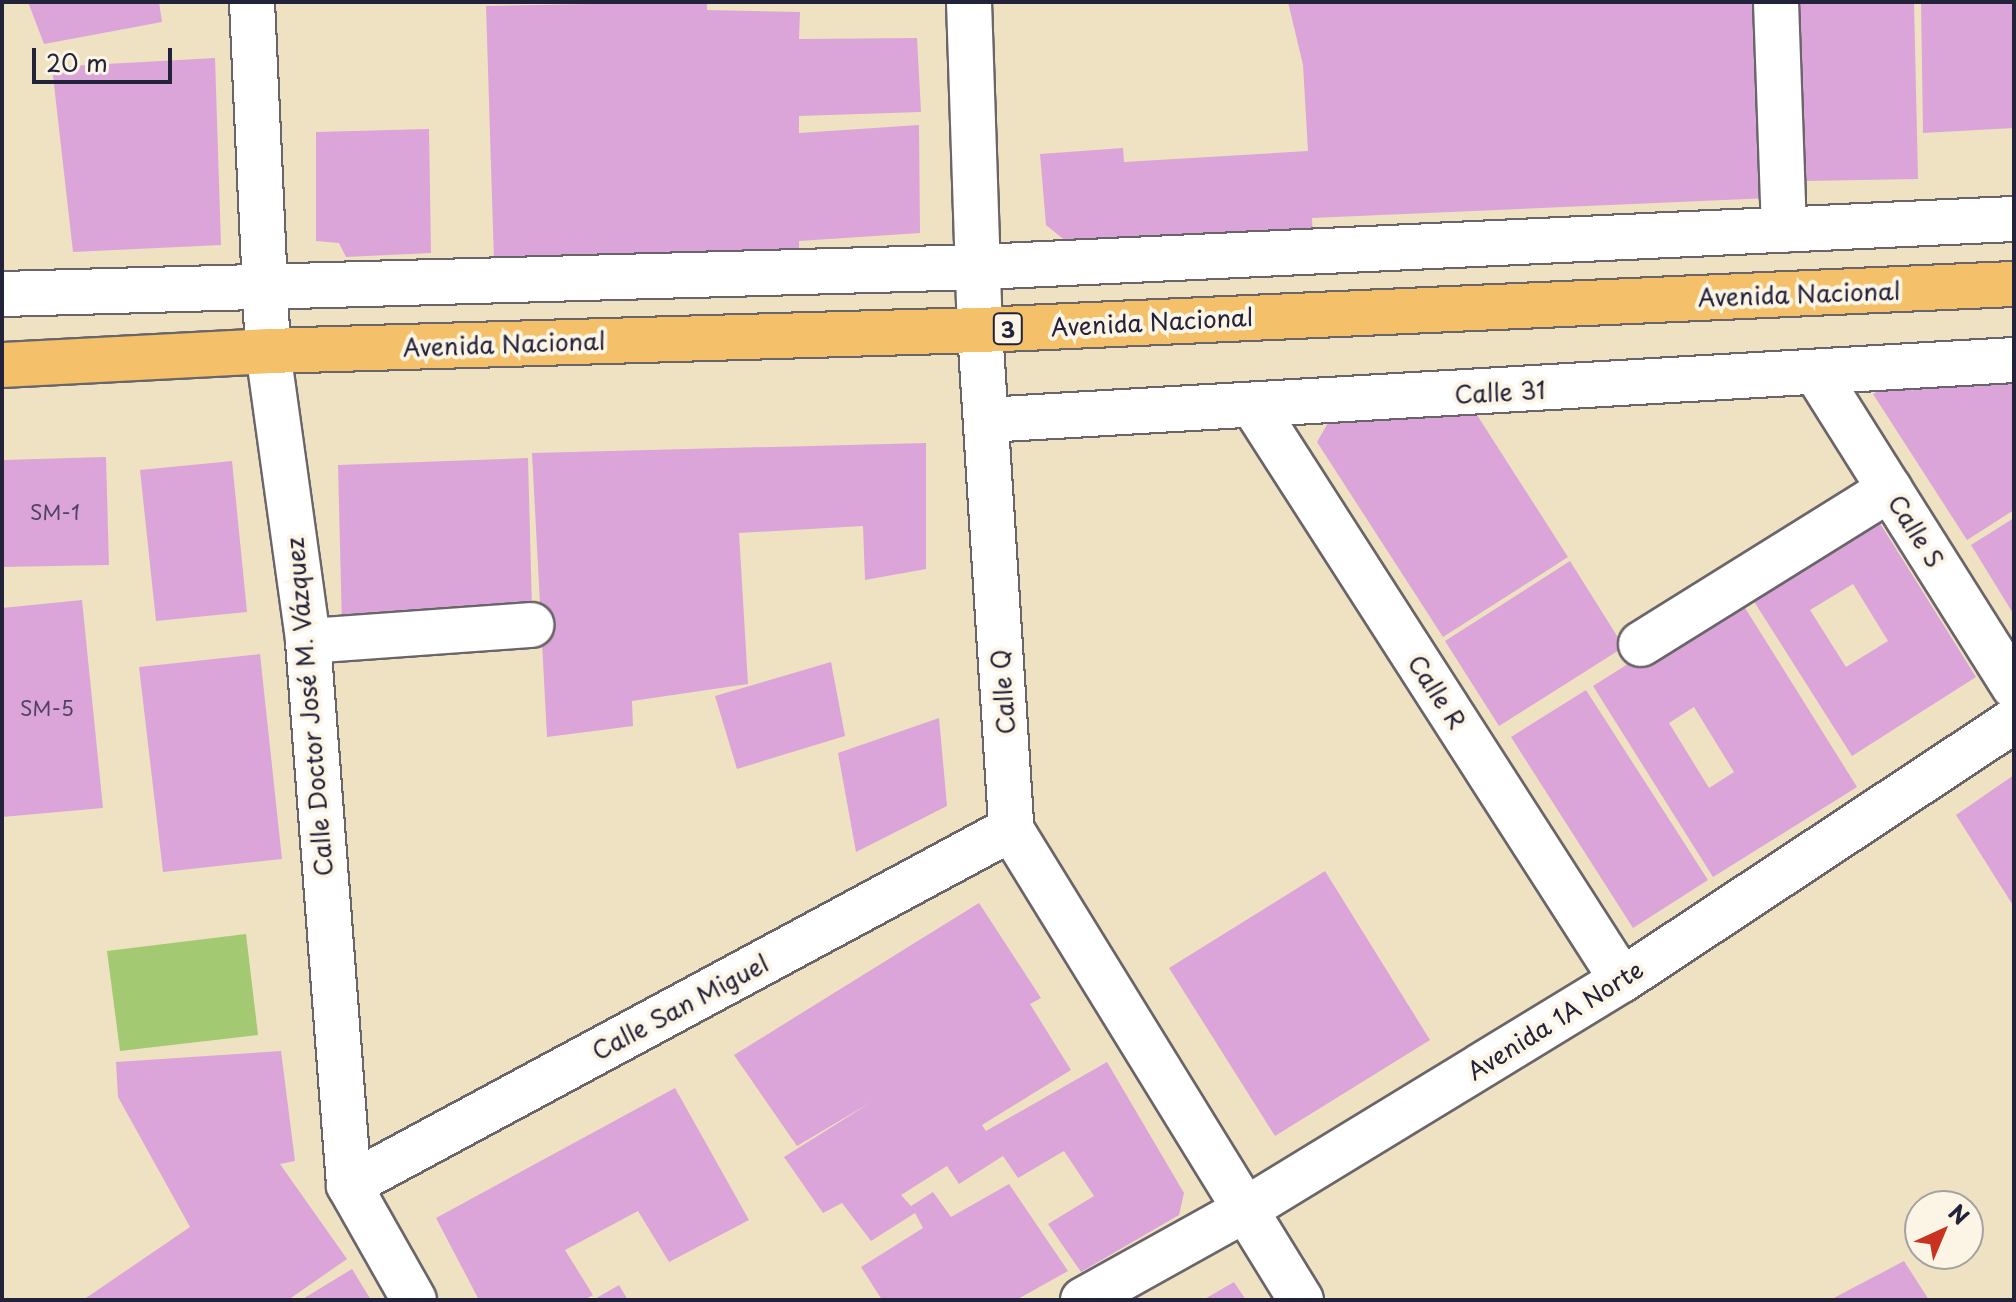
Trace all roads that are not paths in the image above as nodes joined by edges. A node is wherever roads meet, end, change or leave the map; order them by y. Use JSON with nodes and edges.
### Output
{"nodes":[{"id":1,"x":252,"y":2,"type":"edge"},
{"id":2,"x":969,"y":2,"type":"edge"},
{"id":3,"x":1776,"y":2,"type":"edge"},
{"id":4,"x":2014,"y":219,"type":"edge"},
{"id":5,"x":1784,"y":230,"type":"junction"},
{"id":6,"x":980,"y":267,"type":"junction"},
{"id":7,"x":267,"y":284,"type":"junction"},
{"id":8,"x":2014,"y":284,"type":"edge"},
{"id":9,"x":2,"y":294,"type":"edge"},
{"id":10,"x":980,"y":330,"type":"junction"},
{"id":11,"x":268,"y":351,"type":"junction"},
{"id":12,"x":2014,"y":360,"type":"edge"},
{"id":13,"x":2,"y":365,"type":"edge"},
{"id":14,"x":1817,"y":374,"type":"junction"},
{"id":15,"x":1253,"y":405,"type":"junction"},
{"id":16,"x":986,"y":420,"type":"junction"},
{"id":17,"x":1890,"y":489,"type":"junction"},
{"id":18,"x":531,"y":625,"type":"dead end"},
{"id":19,"x":308,"y":641,"type":"junction"},
{"id":20,"x":1641,"y":644,"type":"dead end"},
{"id":21,"x":2014,"y":687,"type":"edge"},
{"id":22,"x":2014,"y":721,"type":"edge"},
{"id":23,"x":1011,"y":829,"type":"junction"},
{"id":24,"x":1622,"y":980,"type":"junction"},
{"id":25,"x":349,"y":1185,"type":"junction"},
{"id":26,"x":1243,"y":1211,"type":"junction"},
{"id":27,"x":414,"y":1300,"type":"edge"},
{"id":28,"x":1083,"y":1300,"type":"edge"},
{"id":29,"x":1301,"y":1300,"type":"edge"}],
"edges":[{"from":1,"to":7,"type":"street","name":"Calle Doctor José M. Vázquez"},
{"from":2,"to":6,"type":"street","name":"Calle Q"},
{"from":3,"to":5,"type":"street"},
{"from":4,"to":5,"type":"street"},
{"from":5,"to":6,"type":"street"},
{"from":6,"to":7,"type":"street"},
{"from":6,"to":10,"type":"street","name":"Calle Q"},
{"from":7,"to":9,"type":"street"},
{"from":7,"to":11,"type":"street","name":"Calle Doctor José M. Vázquez"},
{"from":8,"to":10,"type":"main road","name":"Avenida Nacional","number":"3"},
{"from":10,"to":11,"type":"main road","name":"Avenida Nacional","number":"3"},
{"from":10,"to":16,"type":"street","name":"Calle Q"},
{"from":11,"to":13,"type":"main road","name":"Avenida Nacional","number":"3"},
{"from":11,"to":19,"type":"street","name":"Calle Doctor José M. Vázquez"},
{"from":12,"to":14,"type":"street","name":"Calle 31"},
{"from":14,"to":15,"type":"street","name":"Calle 31"},
{"from":14,"to":17,"type":"street","name":"Calle S"},
{"from":15,"to":16,"type":"street","name":"Calle 31"},
{"from":15,"to":24,"type":"street","name":"Calle R"},
{"from":16,"to":23,"type":"street","name":"Calle Q"},
{"from":17,"to":20,"type":"street"},
{"from":17,"to":21,"type":"street","name":"Calle S"},
{"from":18,"to":19,"type":"street"},
{"from":19,"to":25,"type":"street","name":"Calle Doctor José M. Vázquez"},
{"from":22,"to":24,"type":"street","name":"Avenida 1A Norte"},
{"from":23,"to":25,"type":"street","name":"Calle San Miguel"},
{"from":23,"to":26,"type":"street","name":"Calle Q"},
{"from":24,"to":26,"type":"street","name":"Avenida 1A Norte"},
{"from":25,"to":27,"type":"street","name":"Calle Doctor José M. Vázquez"},
{"from":26,"to":28,"type":"street","name":"Avenida 1A Norte"},
{"from":26,"to":29,"type":"street","name":"Calle Q"}]}
